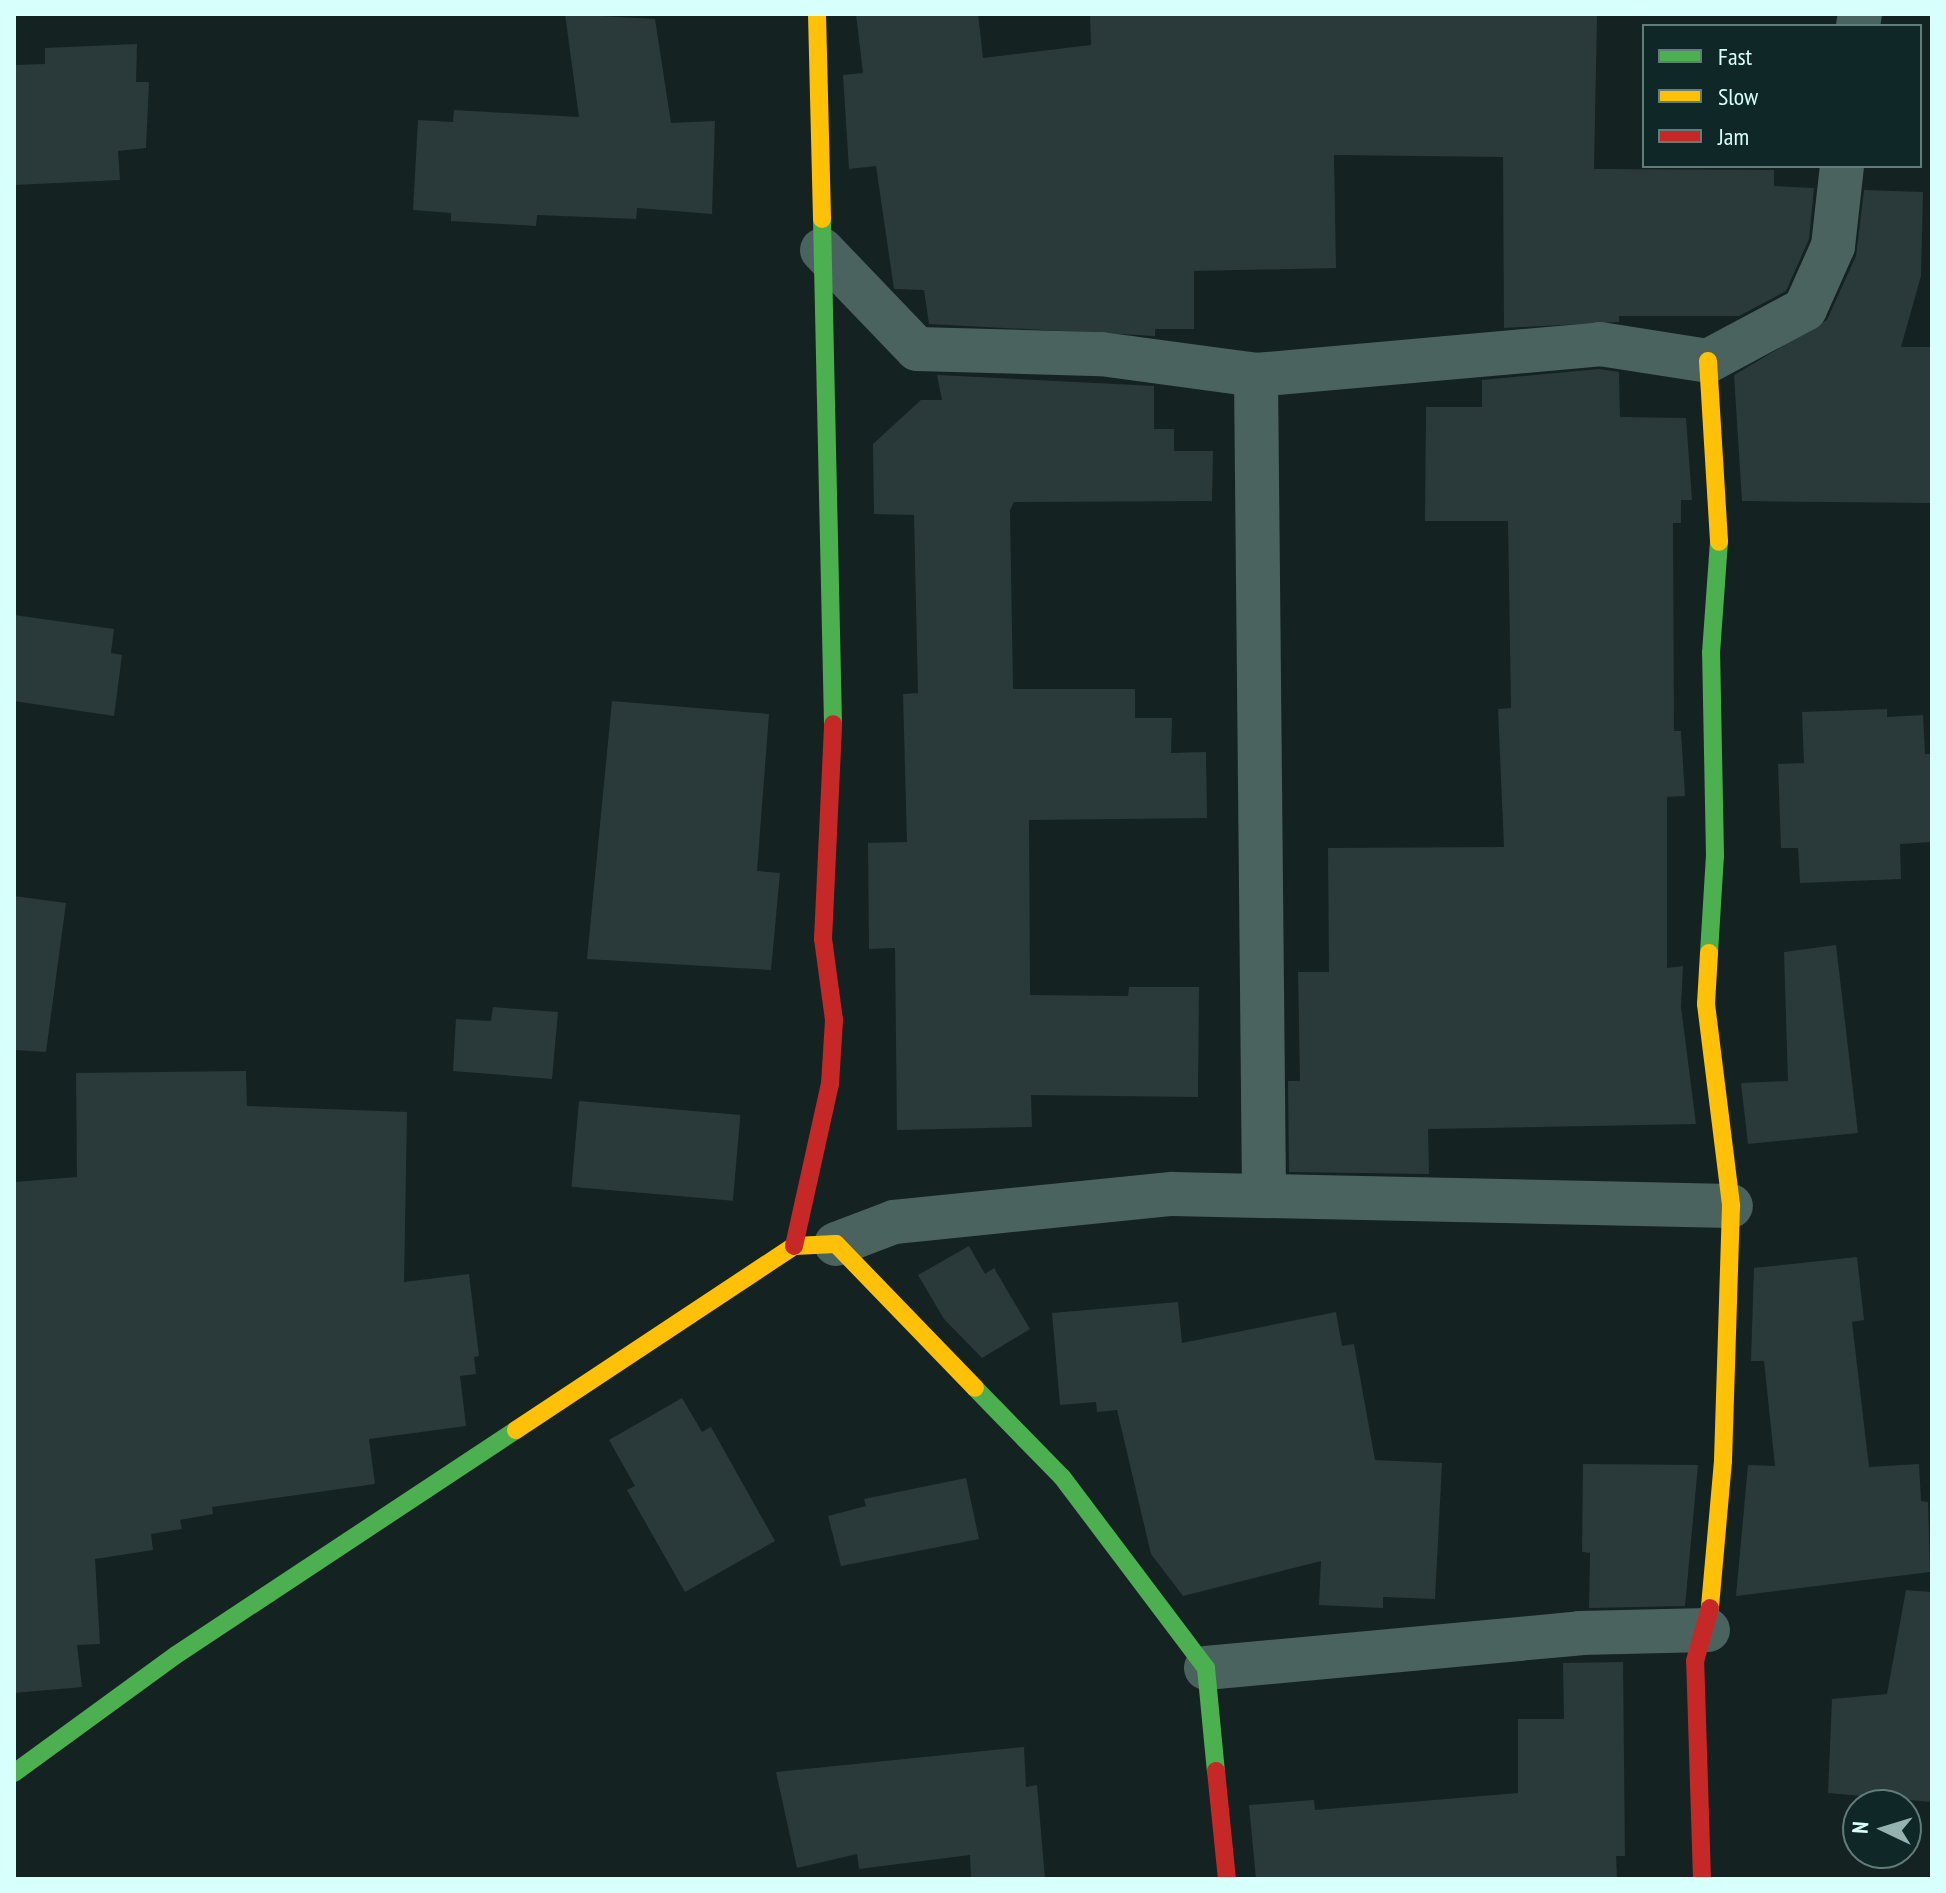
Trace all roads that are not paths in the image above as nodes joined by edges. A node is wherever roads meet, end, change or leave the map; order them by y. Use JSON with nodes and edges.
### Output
{"nodes":[{"id":1,"x":817,"y":14,"type":"edge"},
{"id":2,"x":1842,"y":168,"type":"edge"},
{"id":3,"x":822,"y":250,"type":"junction"},
{"id":4,"x":1708,"y":361,"type":"junction"},
{"id":5,"x":1256,"y":375,"type":"junction"},
{"id":6,"x":1264,"y":1194,"type":"junction"},
{"id":7,"x":1731,"y":1206,"type":"junction"},
{"id":8,"x":815,"y":1245,"type":"junction"},
{"id":9,"x":1708,"y":1630,"type":"junction"},
{"id":10,"x":1206,"y":1668,"type":"junction"},
{"id":11,"x":14,"y":1773,"type":"edge"},
{"id":12,"x":1227,"y":1879,"type":"edge"},
{"id":13,"x":1702,"y":1879,"type":"edge"}],
"edges":[{"from":1,"to":3,"type":"street"},
{"from":2,"to":4,"type":"street"},
{"from":3,"to":5,"type":"street"},
{"from":3,"to":8,"type":"street"},
{"from":4,"to":5,"type":"street"},
{"from":4,"to":7,"type":"street"},
{"from":5,"to":6,"type":"street"},
{"from":6,"to":7,"type":"street"},
{"from":6,"to":8,"type":"street"},
{"from":7,"to":9,"type":"street"},
{"from":8,"to":10,"type":"street"},
{"from":8,"to":11,"type":"street"},
{"from":9,"to":10,"type":"street"},
{"from":9,"to":13,"type":"street"},
{"from":10,"to":12,"type":"street"}]}
